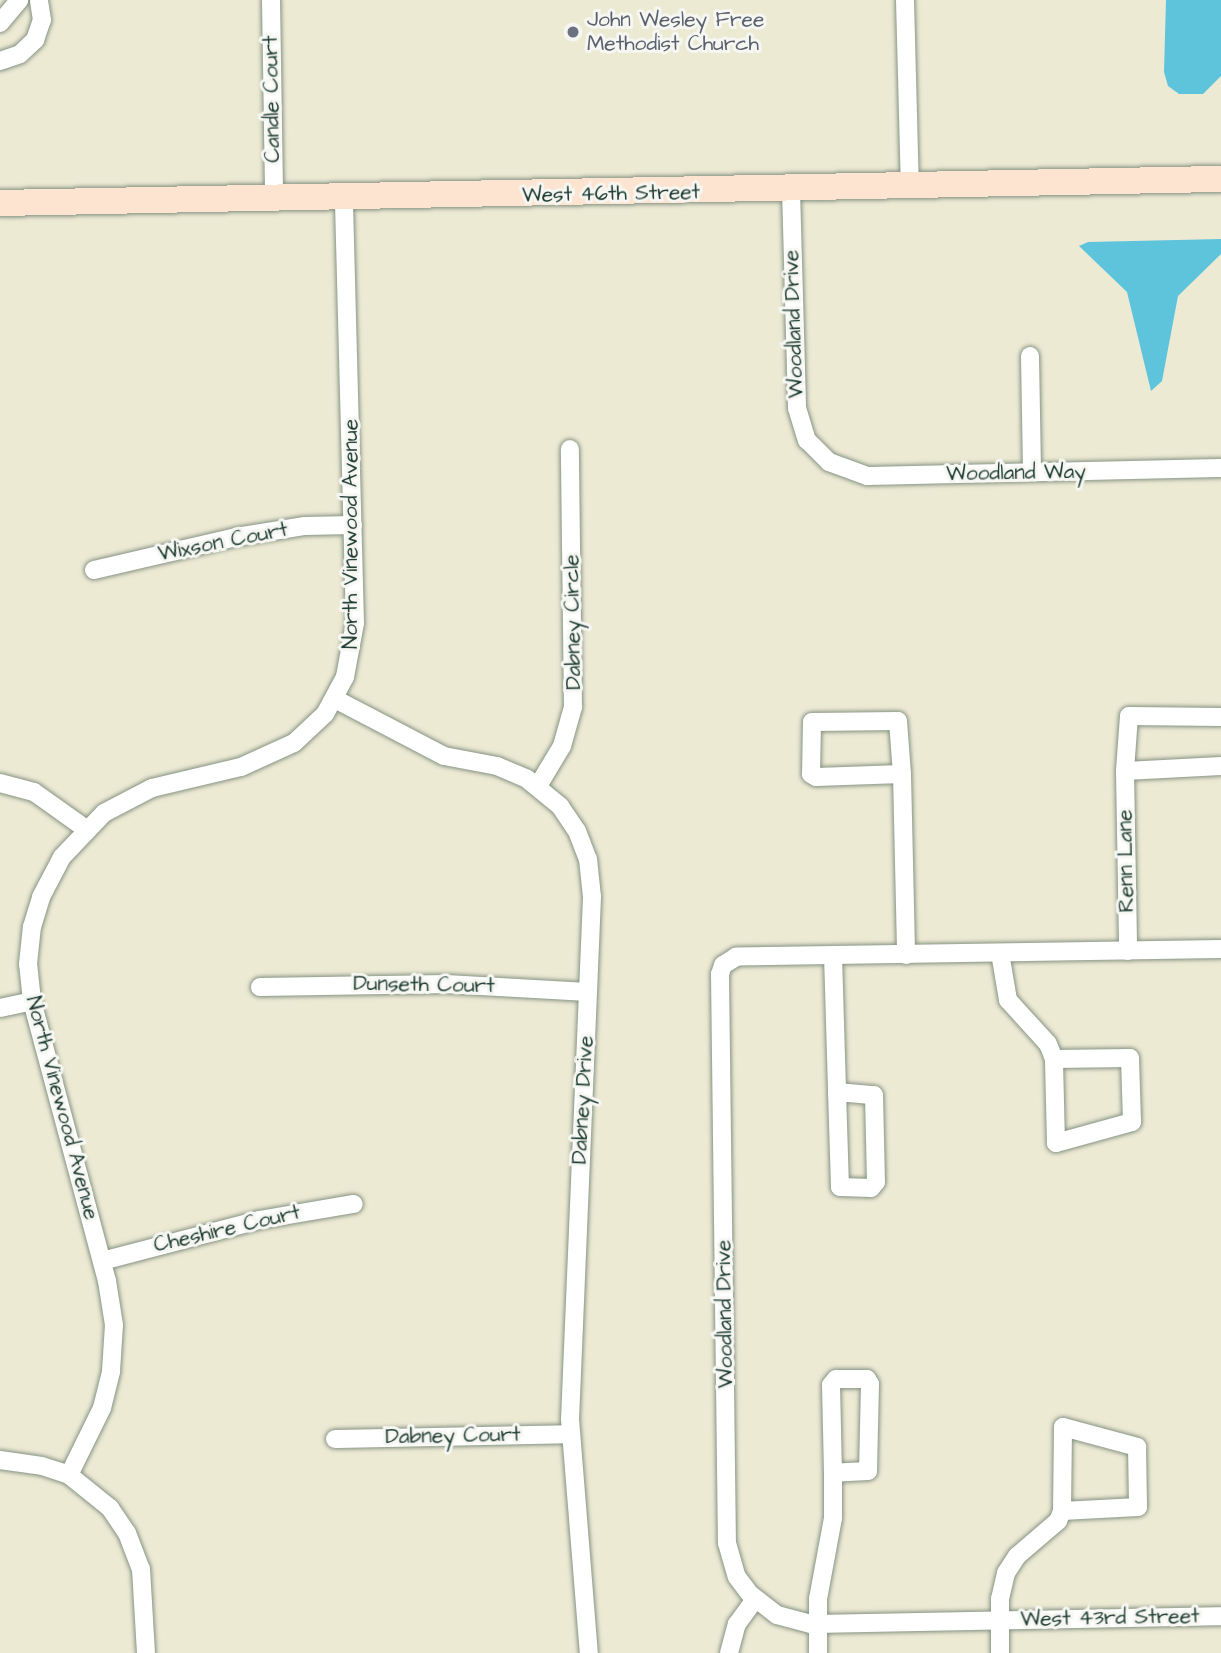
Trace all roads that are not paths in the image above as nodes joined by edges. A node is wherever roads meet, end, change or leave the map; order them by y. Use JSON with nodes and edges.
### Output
{"nodes":[{"id":1,"x":19,"y":0,"type":"edge"},
{"id":2,"x":39,"y":0,"type":"edge"},
{"id":3,"x":271,"y":0,"type":"edge"},
{"id":4,"x":905,"y":0,"type":"edge"},
{"id":5,"x":0,"y":23,"type":"edge"},
{"id":6,"x":0,"y":61,"type":"edge"},
{"id":7,"x":1221,"y":179,"type":"edge"},
{"id":8,"x":910,"y":185,"type":"junction"},
{"id":9,"x":791,"y":190,"type":"junction"},
{"id":10,"x":344,"y":197,"type":"junction"},
{"id":11,"x":274,"y":198,"type":"junction"},
{"id":12,"x":0,"y":203,"type":"edge"},
{"id":13,"x":1030,"y":356,"type":"dead end"},
{"id":14,"x":569,"y":449,"type":"dead end"},
{"id":15,"x":817,"y":452,"type":"joint"},
{"id":16,"x":1221,"y":468,"type":"edge"},
{"id":17,"x":1032,"y":472,"type":"junction"},
{"id":18,"x":353,"y":525,"type":"junction"},
{"id":19,"x":94,"y":570,"type":"dead end"},
{"id":20,"x":335,"y":699,"type":"junction"},
{"id":21,"x":1221,"y":717,"type":"edge"},
{"id":22,"x":1221,"y":766,"type":"edge"},
{"id":23,"x":1125,"y":771,"type":"junction"},
{"id":24,"x":902,"y":775,"type":"junction"},
{"id":25,"x":0,"y":783,"type":"edge"},
{"id":26,"x":538,"y":786,"type":"junction"},
{"id":27,"x":86,"y":829,"type":"junction"},
{"id":28,"x":1221,"y":949,"type":"edge"},
{"id":29,"x":1128,"y":951,"type":"junction"},
{"id":30,"x":1000,"y":953,"type":"junction"},
{"id":31,"x":833,"y":955,"type":"junction"},
{"id":32,"x":906,"y":955,"type":"junction"},
{"id":33,"x":260,"y":987,"type":"dead end"},
{"id":34,"x":588,"y":992,"type":"junction"},
{"id":35,"x":32,"y":1001,"type":"junction"},
{"id":36,"x":0,"y":1008,"type":"edge"},
{"id":37,"x":1054,"y":1059,"type":"junction"},
{"id":38,"x":837,"y":1092,"type":"junction"},
{"id":39,"x":354,"y":1205,"type":"dead end"},
{"id":40,"x":102,"y":1261,"type":"junction"},
{"id":41,"x":570,"y":1434,"type":"junction"},
{"id":42,"x":335,"y":1439,"type":"dead end"},
{"id":43,"x":0,"y":1460,"type":"edge"},
{"id":44,"x":833,"y":1473,"type":"junction"},
{"id":45,"x":69,"y":1475,"type":"junction"},
{"id":46,"x":1062,"y":1511,"type":"junction"},
{"id":47,"x":755,"y":1599,"type":"junction"},
{"id":48,"x":1221,"y":1616,"type":"edge"},
{"id":49,"x":999,"y":1621,"type":"junction"},
{"id":50,"x":818,"y":1624,"type":"junction"},
{"id":51,"x":146,"y":1653,"type":"edge"},
{"id":52,"x":589,"y":1653,"type":"edge"},
{"id":53,"x":729,"y":1653,"type":"edge"},
{"id":54,"x":818,"y":1653,"type":"edge"},
{"id":55,"x":1000,"y":1653,"type":"edge"}],
"edges":[{"from":1,"to":5,"type":"street"},
{"from":2,"to":6,"type":"street"},
{"from":3,"to":11,"type":"street","name":"Candle Court"},
{"from":4,"to":8,"type":"street"},
{"from":7,"to":8,"type":"street","name":"West 46th Street"},
{"from":8,"to":9,"type":"street","name":"West 46th Street"},
{"from":9,"to":10,"type":"street","name":"West 46th Street"},
{"from":9,"to":15,"type":"street","name":"Woodland Drive"},
{"from":10,"to":11,"type":"street","name":"West 46th Street"},
{"from":10,"to":18,"type":"street","name":"North Vinewood Avenue"},
{"from":11,"to":12,"type":"street","name":"West 46th Street"},
{"from":13,"to":17,"type":"street"},
{"from":14,"to":26,"type":"street","name":"Dabney Circle"},
{"from":15,"to":17,"type":"street","name":"Woodland Way"},
{"from":16,"to":17,"type":"street","name":"Woodland Way"},
{"from":18,"to":19,"type":"street","name":"Wixson Court"},
{"from":18,"to":20,"type":"street","name":"North Vinewood Avenue"},
{"from":20,"to":26,"type":"street","name":"Dabney Drive"},
{"from":20,"to":27,"type":"street","name":"North Vinewood Avenue"},
{"from":21,"to":23,"type":"street","name":"Renn Lane"},
{"from":22,"to":23,"type":"street"},
{"from":23,"to":29,"type":"street","name":"Renn Lane"},
{"from":24,"to":24,"type":"street"},
{"from":24,"to":32,"type":"street"},
{"from":25,"to":27,"type":"street"},
{"from":26,"to":34,"type":"street","name":"Dabney Drive"},
{"from":27,"to":35,"type":"street","name":"North Vinewood Avenue"},
{"from":28,"to":29,"type":"street"},
{"from":29,"to":30,"type":"street"},
{"from":30,"to":32,"type":"street"},
{"from":30,"to":37,"type":"street"},
{"from":31,"to":32,"type":"street"},
{"from":31,"to":38,"type":"street"},
{"from":31,"to":47,"type":"street","name":"Woodland Drive"},
{"from":33,"to":34,"type":"street","name":"Dunseth Court"},
{"from":34,"to":41,"type":"street","name":"Dabney Drive"},
{"from":35,"to":36,"type":"street"},
{"from":35,"to":40,"type":"street","name":"North Vinewood Avenue"},
{"from":37,"to":37,"type":"street"},
{"from":38,"to":38,"type":"street"},
{"from":39,"to":40,"type":"street","name":"Cheshire Court"},
{"from":40,"to":45,"type":"street","name":"North Vinewood Avenue"},
{"from":41,"to":42,"type":"street","name":"Dabney Court"},
{"from":41,"to":52,"type":"street","name":"Dabney Drive"},
{"from":43,"to":45,"type":"street"},
{"from":44,"to":44,"type":"street"},
{"from":44,"to":50,"type":"street"},
{"from":45,"to":51,"type":"street"},
{"from":46,"to":46,"type":"street"},
{"from":46,"to":49,"type":"street","name":"West 43rd Street"},
{"from":47,"to":50,"type":"street","name":"West 43rd Street"},
{"from":47,"to":53,"type":"street"},
{"from":48,"to":49,"type":"street","name":"West 43rd Street"},
{"from":49,"to":50,"type":"street","name":"West 43rd Street"},
{"from":49,"to":55,"type":"street","name":"West 43rd Street"},
{"from":50,"to":54,"type":"street"}]}
